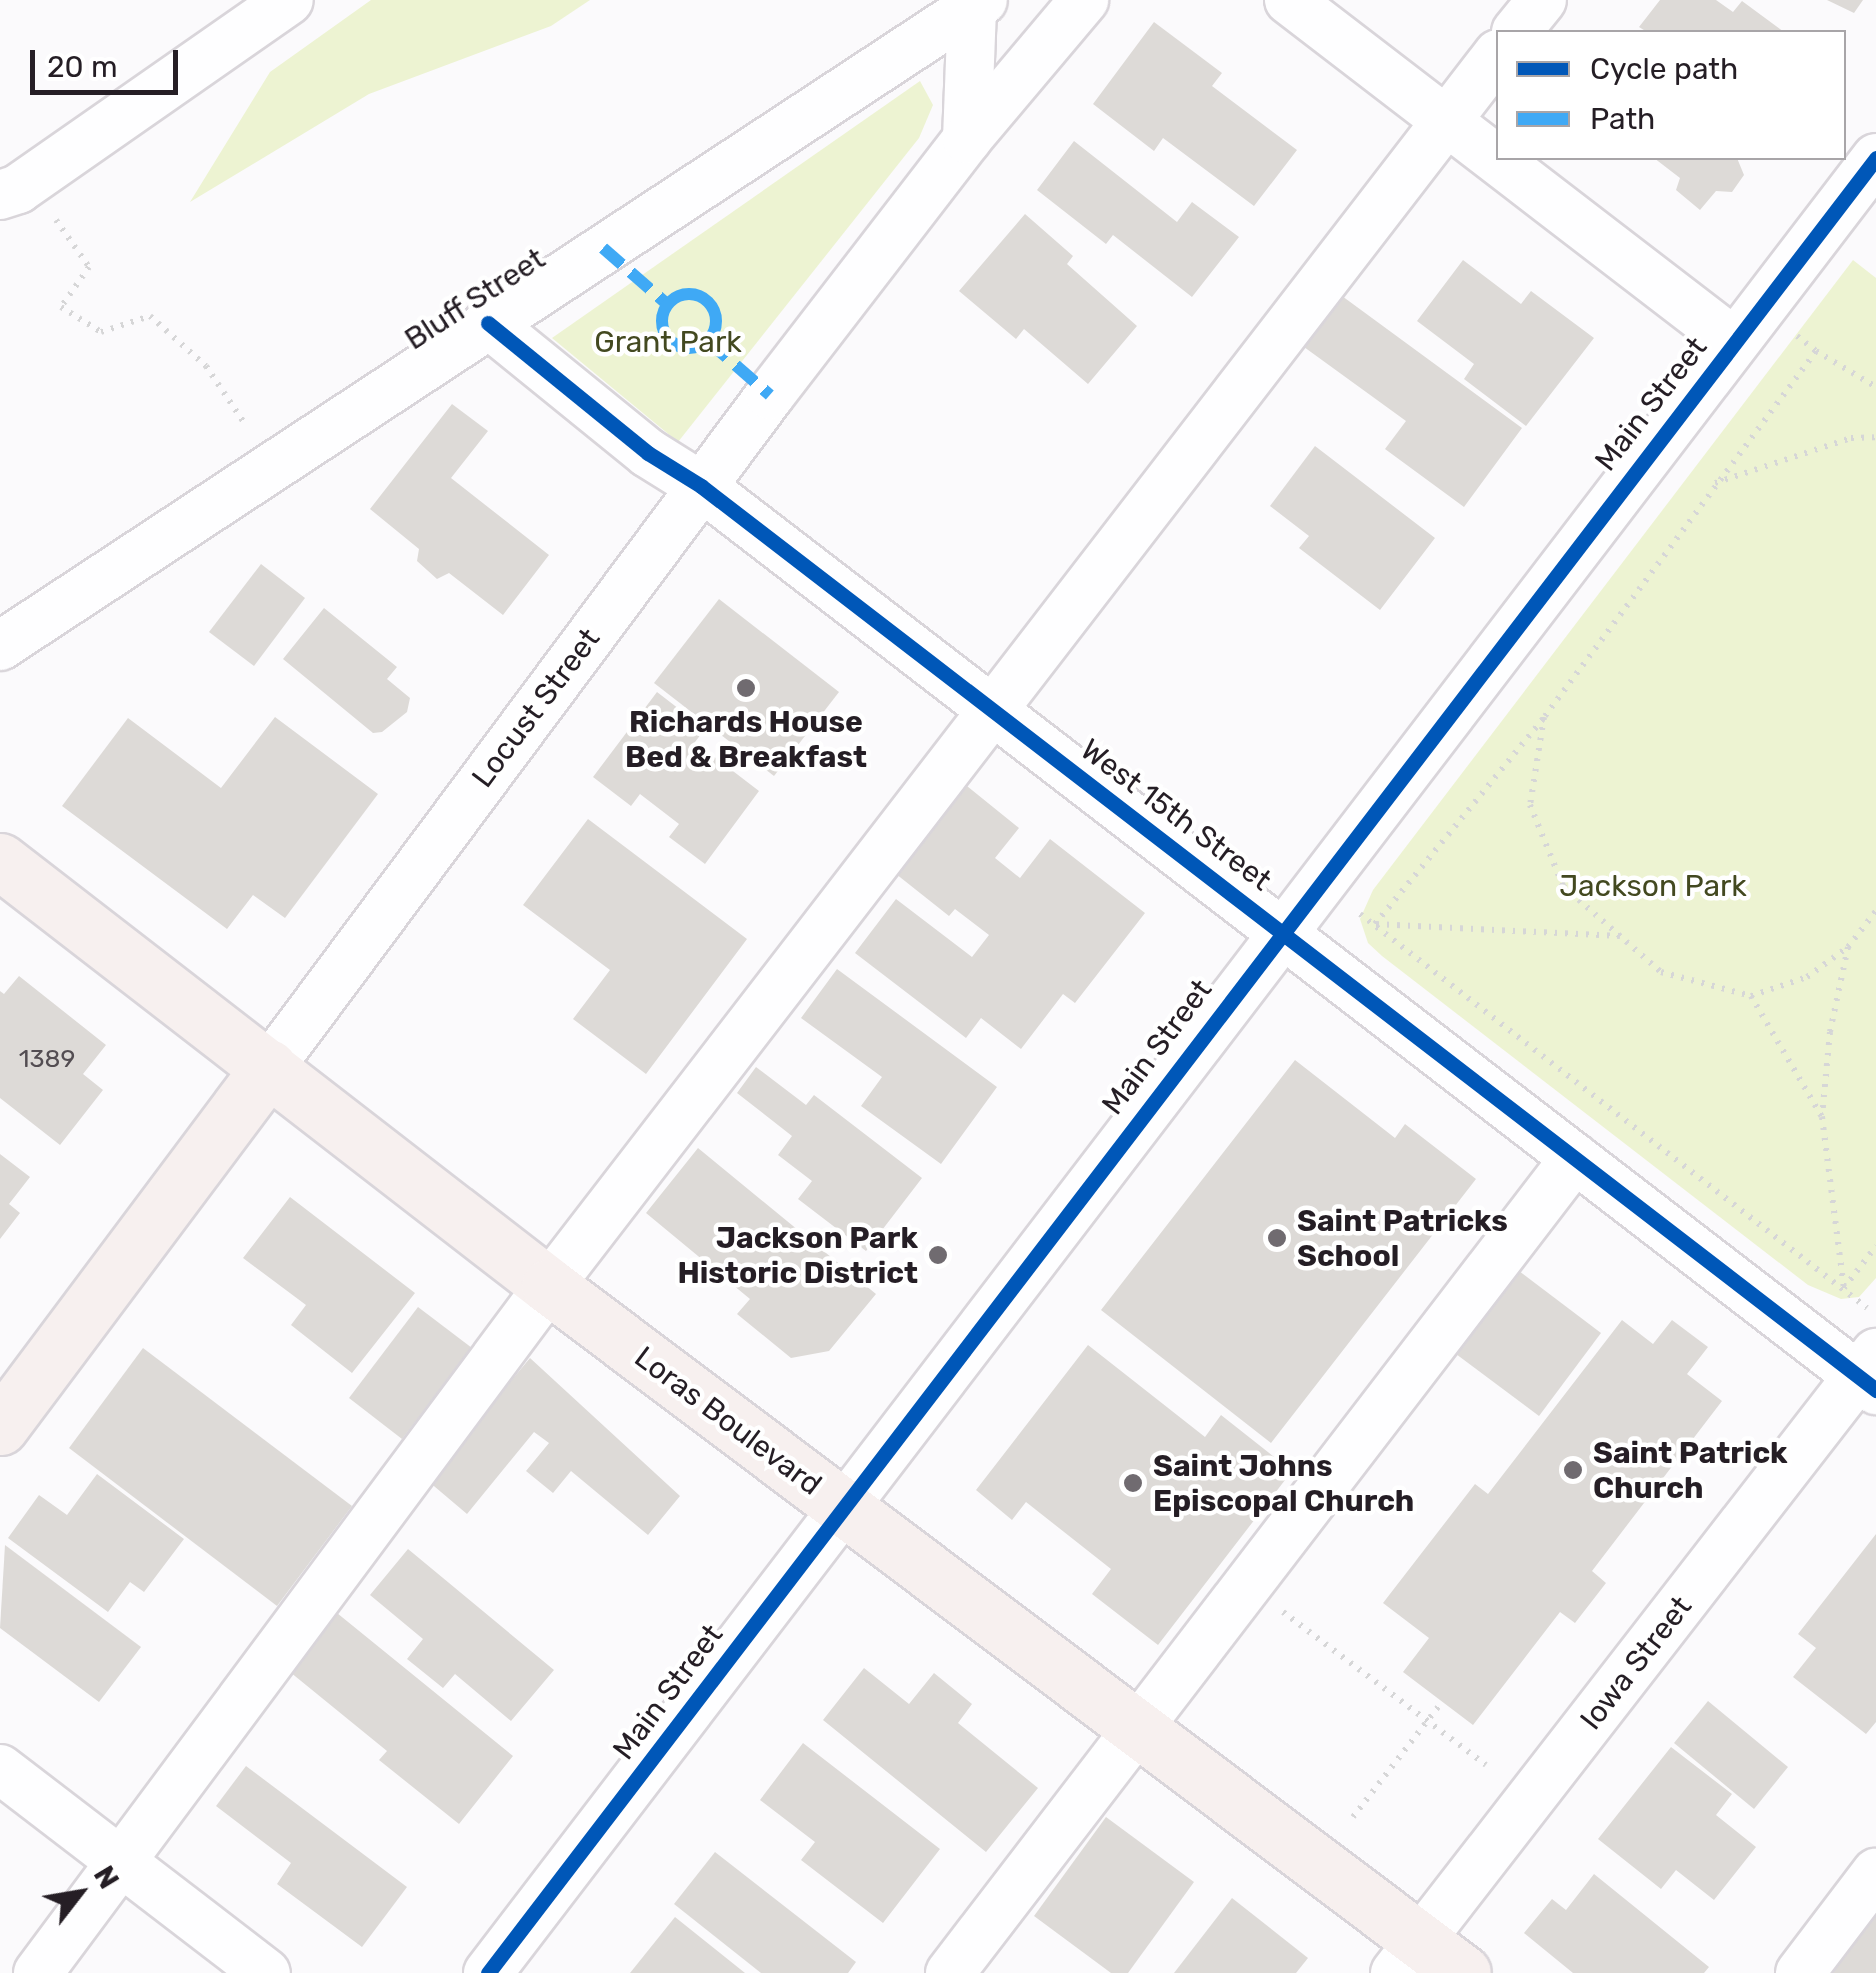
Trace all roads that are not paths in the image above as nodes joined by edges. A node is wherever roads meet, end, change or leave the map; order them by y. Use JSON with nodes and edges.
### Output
{"nodes":[{"id":1,"x":289,"y":0,"type":"edge"},
{"id":2,"x":1084,"y":0,"type":"edge"},
{"id":3,"x":1289,"y":0,"type":"edge"},
{"id":4,"x":1542,"y":0,"type":"edge"},
{"id":5,"x":977,"y":3,"type":"edge"},
{"id":6,"x":1518,"y":30,"type":"edge"},
{"id":7,"x":1496,"y":56,"type":"edge"},
{"id":8,"x":1445,"y":120,"type":"junction"},
{"id":9,"x":967,"y":140,"type":"junction"},
{"id":10,"x":1876,"y":158,"type":"edge"},
{"id":11,"x":1496,"y":159,"type":"edge"},
{"id":12,"x":1497,"y":160,"type":"edge"},
{"id":13,"x":0,"y":195,"type":"edge"},
{"id":14,"x":488,"y":323,"type":"junction"},
{"id":15,"x":1734,"y":342,"type":"junction"},
{"id":16,"x":701,"y":486,"type":"junction"},
{"id":17,"x":0,"y":646,"type":"edge"},
{"id":18,"x":994,"y":711,"type":"junction"},
{"id":19,"x":0,"y":861,"type":"edge"},
{"id":20,"x":1280,"y":930,"type":"junction"},
{"id":21,"x":269,"y":1068,"type":"junction"},
{"id":22,"x":1574,"y":1158,"type":"junction"},
{"id":23,"x":549,"y":1286,"type":"junction"},
{"id":24,"x":1870,"y":1373,"type":"edge"},
{"id":25,"x":0,"y":1427,"type":"edge"},
{"id":26,"x":844,"y":1509,"type":"junction"},
{"id":27,"x":1138,"y":1727,"type":"junction"},
{"id":28,"x":0,"y":1769,"type":"edge"},
{"id":29,"x":122,"y":1863,"type":"junction"},
{"id":30,"x":1876,"y":1873,"type":"edge"},
{"id":31,"x":1408,"y":1957,"type":"edge"},
{"id":32,"x":38,"y":1973,"type":"edge"},
{"id":33,"x":266,"y":1973,"type":"edge"},
{"id":34,"x":488,"y":1973,"type":"edge"},
{"id":35,"x":950,"y":1973,"type":"edge"},
{"id":36,"x":1463,"y":1973,"type":"edge"},
{"id":37,"x":1800,"y":1973,"type":"edge"}],
"edges":[{"from":1,"to":13,"type":"street"},
{"from":2,"to":9,"type":"street","name":"Locust Street"},
{"from":3,"to":8,"type":"street"},
{"from":4,"to":6,"type":"street"},
{"from":5,"to":9,"type":"street"},
{"from":5,"to":14,"type":"street","name":"Bluff Street"},
{"from":7,"to":8,"type":"street"},
{"from":8,"to":11,"type":"street"},
{"from":8,"to":18,"type":"street"},
{"from":9,"to":16,"type":"street","name":"Locust Street"},
{"from":10,"to":15,"type":"street","name":"Main Street"},
{"from":12,"to":15,"type":"street"},
{"from":14,"to":16,"type":"street","name":"West 15th Street"},
{"from":14,"to":17,"type":"street","name":"Bluff Street"},
{"from":15,"to":20,"type":"street","name":"Main Street"},
{"from":16,"to":18,"type":"street","name":"West 15th Street"},
{"from":16,"to":21,"type":"street","name":"Locust Street"},
{"from":18,"to":20,"type":"street","name":"West 15th Street"},
{"from":18,"to":23,"type":"street"},
{"from":19,"to":21,"type":"main road","name":"Loras Boulevard"},
{"from":20,"to":22,"type":"street","name":"West 15th Street"},
{"from":20,"to":26,"type":"street","name":"Main Street"},
{"from":21,"to":23,"type":"main road","name":"Loras Boulevard"},
{"from":21,"to":25,"type":"main road","name":"Locust Street"},
{"from":22,"to":24,"type":"street","name":"West 15th Street"},
{"from":22,"to":27,"type":"street"},
{"from":23,"to":26,"type":"main road","name":"Loras Boulevard"},
{"from":23,"to":29,"type":"street"},
{"from":24,"to":31,"type":"street","name":"Iowa Street"},
{"from":26,"to":27,"type":"main road","name":"Loras Boulevard"},
{"from":26,"to":34,"type":"street","name":"Main Street"},
{"from":27,"to":31,"type":"main road","name":"Loras Boulevard"},
{"from":27,"to":35,"type":"street"},
{"from":28,"to":29,"type":"street"},
{"from":29,"to":32,"type":"street"},
{"from":29,"to":33,"type":"street"},
{"from":30,"to":37,"type":"street"},
{"from":31,"to":36,"type":"main road","name":"Loras Boulevard"}]}
